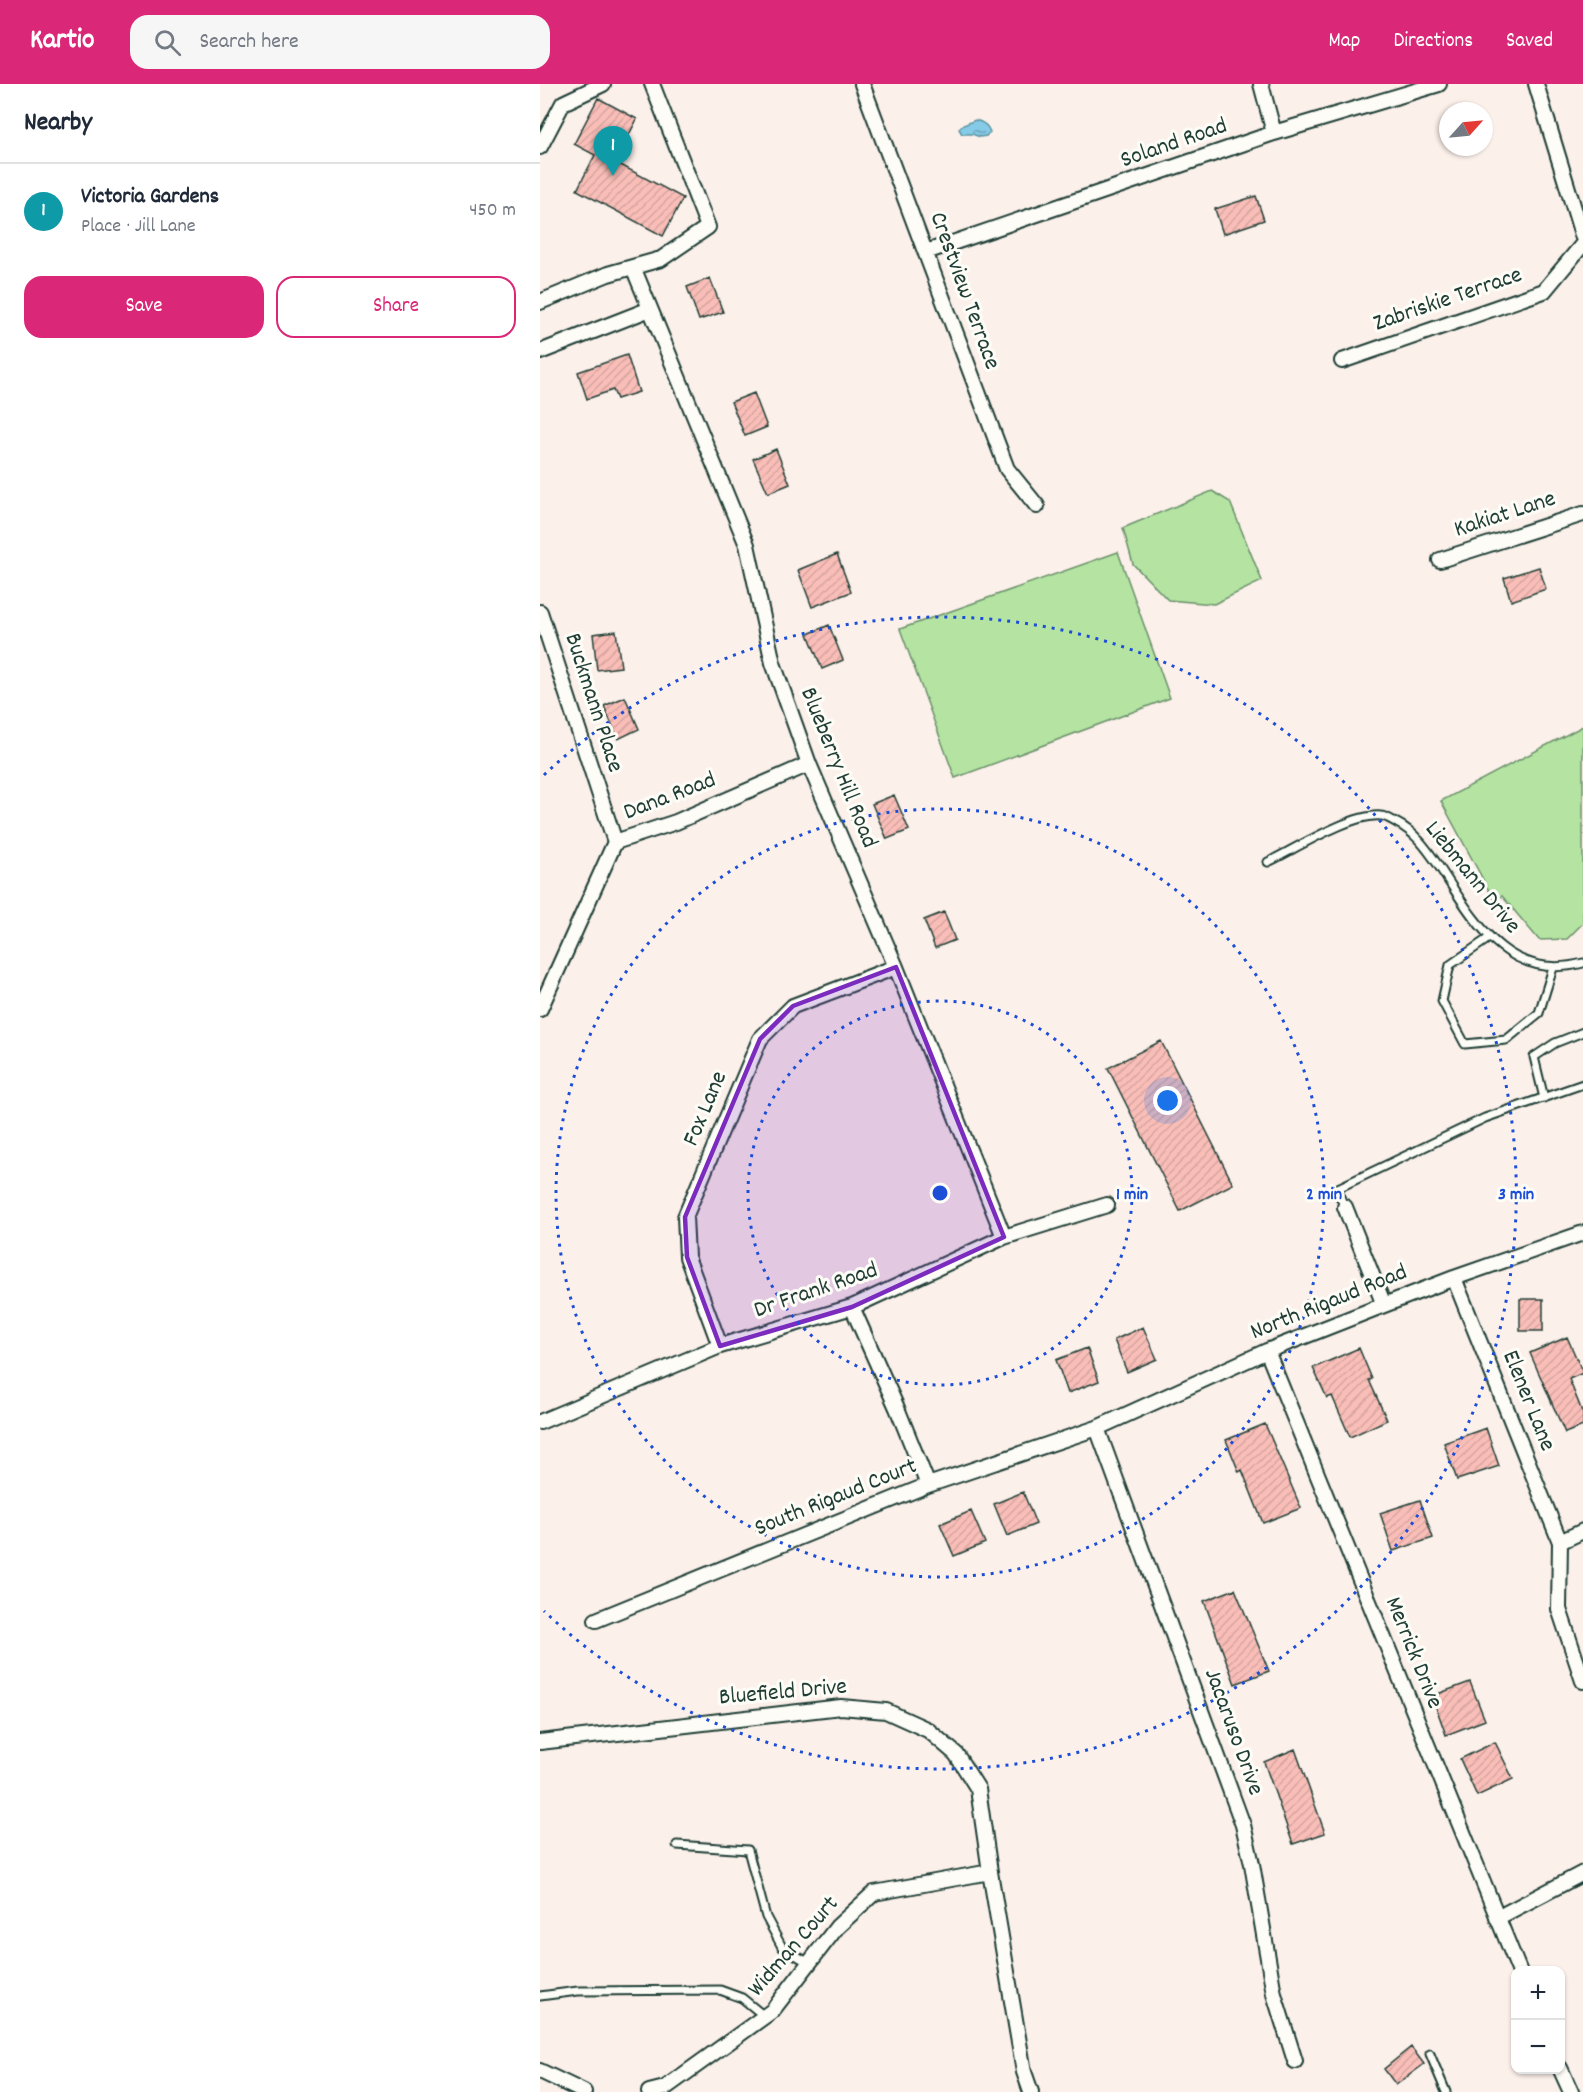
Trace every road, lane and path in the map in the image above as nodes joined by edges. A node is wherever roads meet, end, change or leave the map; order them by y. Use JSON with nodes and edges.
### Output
{"nodes":[{"id":1,"x":603,"y":84,"type":"edge"},
{"id":2,"x":652,"y":84,"type":"edge"},
{"id":3,"x":862,"y":84,"type":"edge"},
{"id":4,"x":1261,"y":84,"type":"edge"},
{"id":5,"x":1439,"y":84,"type":"edge"},
{"id":6,"x":1536,"y":84,"type":"edge"},
{"id":7,"x":1274,"y":133,"type":"junction"},
{"id":8,"x":540,"y":147,"type":"edge"},
{"id":9,"x":1583,"y":238,"type":"edge"},
{"id":10,"x":1583,"y":243,"type":"edge"},
{"id":11,"x":926,"y":252,"type":"junction"},
{"id":12,"x":633,"y":267,"type":"junction"},
{"id":13,"x":540,"y":302,"type":"edge"},
{"id":14,"x":650,"y":309,"type":"junction"},
{"id":15,"x":540,"y":352,"type":"edge"},
{"id":16,"x":1342,"y":361,"type":"dead end"},
{"id":17,"x":1038,"y":506,"type":"dead end"},
{"id":18,"x":1583,"y":514,"type":"edge"},
{"id":19,"x":1440,"y":560,"type":"dead end"},
{"id":20,"x":540,"y":612,"type":"edge"},
{"id":21,"x":809,"y":764,"type":"junction"},
{"id":22,"x":615,"y":842,"type":"junction"},
{"id":23,"x":1268,"y":862,"type":"dead end"},
{"id":24,"x":1489,"y":938,"type":"junction"},
{"id":25,"x":1583,"y":963,"type":"edge"},
{"id":26,"x":896,"y":967,"type":"junction"},
{"id":27,"x":1553,"y":968,"type":"junction"},
{"id":28,"x":540,"y":1009,"type":"edge"},
{"id":29,"x":1583,"y":1032,"type":"edge"},
{"id":30,"x":1583,"y":1084,"type":"edge"},
{"id":31,"x":1544,"y":1098,"type":"junction"},
{"id":32,"x":1107,"y":1205,"type":"dead end"},
{"id":33,"x":1345,"y":1207,"type":"joint"},
{"id":34,"x":1583,"y":1233,"type":"edge"},
{"id":35,"x":1004,"y":1237,"type":"junction"},
{"id":36,"x":1454,"y":1278,"type":"junction"},
{"id":37,"x":1384,"y":1305,"type":"junction"},
{"id":38,"x":852,"y":1307,"type":"junction"},
{"id":39,"x":720,"y":1346,"type":"junction"},
{"id":40,"x":1267,"y":1352,"type":"junction"},
{"id":41,"x":540,"y":1422,"type":"edge"},
{"id":42,"x":1097,"y":1428,"type":"junction"},
{"id":43,"x":928,"y":1485,"type":"junction"},
{"id":44,"x":1583,"y":1531,"type":"edge"},
{"id":45,"x":1560,"y":1542,"type":"junction"},
{"id":46,"x":596,"y":1620,"type":"dead end"},
{"id":47,"x":1583,"y":1682,"type":"edge"},
{"id":48,"x":540,"y":1742,"type":"edge"},
{"id":49,"x":677,"y":1845,"type":"dead end"},
{"id":50,"x":990,"y":1872,"type":"junction"},
{"id":51,"x":1583,"y":1873,"type":"edge"},
{"id":52,"x":1497,"y":1918,"type":"junction"},
{"id":53,"x":809,"y":1963,"type":"junction"},
{"id":54,"x":1517,"y":1966,"type":"edge"},
{"id":55,"x":540,"y":1996,"type":"edge"},
{"id":56,"x":764,"y":2016,"type":"junction"},
{"id":57,"x":1430,"y":2054,"type":"dead end"},
{"id":58,"x":1295,"y":2061,"type":"dead end"},
{"id":59,"x":540,"y":2071,"type":"edge"},
{"id":60,"x":1563,"y":2074,"type":"edge"},
{"id":61,"x":584,"y":2092,"type":"edge"},
{"id":62,"x":649,"y":2092,"type":"edge"},
{"id":63,"x":1031,"y":2092,"type":"edge"},
{"id":64,"x":1446,"y":2092,"type":"edge"},
{"id":65,"x":1571,"y":2092,"type":"edge"}],
"edges":[{"from":1,"to":8,"type":"street"},
{"from":2,"to":12,"type":"street"},
{"from":3,"to":11,"type":"street","name":"Crestview Terrace"},
{"from":4,"to":7,"type":"street"},
{"from":5,"to":7,"type":"street","name":"Soland Road"},
{"from":6,"to":9,"type":"street"},
{"from":7,"to":11,"type":"street","name":"Soland Road"},
{"from":10,"to":16,"type":"street","name":"Zabriskie Terrace"},
{"from":11,"to":17,"type":"street","name":"Crestview Terrace"},
{"from":12,"to":13,"type":"street"},
{"from":12,"to":14,"type":"street","name":"Blueberry Hill Road"},
{"from":14,"to":15,"type":"street"},
{"from":14,"to":21,"type":"street","name":"Blueberry Hill Road"},
{"from":18,"to":19,"type":"street","name":"Kakiat Lane"},
{"from":20,"to":22,"type":"street","name":"Buckmann Place"},
{"from":21,"to":22,"type":"street","name":"Dana Road"},
{"from":21,"to":26,"type":"street","name":"Blueberry Hill Road"},
{"from":22,"to":28,"type":"street","name":"Dana Road"},
{"from":23,"to":24,"type":"lane","name":"Liebmann Drive"},
{"from":24,"to":27,"type":"lane","name":"Liebmann Drive"},
{"from":24,"to":27,"type":"lane"},
{"from":25,"to":27,"type":"lane","name":"Liebmann Drive"},
{"from":26,"to":35,"type":"street","name":"Blueberry Hill Road"},
{"from":26,"to":39,"type":"street","name":"Fox Lane"},
{"from":29,"to":31,"type":"lane"},
{"from":30,"to":31,"type":"lane"},
{"from":31,"to":33,"type":"lane"},
{"from":32,"to":35,"type":"street","name":"Dr Frank Road"},
{"from":33,"to":37,"type":"street"},
{"from":34,"to":36,"type":"street","name":"North Rigaud Road"},
{"from":35,"to":38,"type":"street","name":"Dr Frank Road"},
{"from":36,"to":37,"type":"street","name":"North Rigaud Road"},
{"from":36,"to":45,"type":"street","name":"Elener Lane"},
{"from":37,"to":40,"type":"street","name":"North Rigaud Road"},
{"from":38,"to":39,"type":"street","name":"Dr Frank Road"},
{"from":38,"to":43,"type":"street"},
{"from":39,"to":41,"type":"street","name":"Dr Frank Road"},
{"from":40,"to":42,"type":"street","name":"North Rigaud Road"},
{"from":40,"to":52,"type":"street","name":"Merrick Drive"},
{"from":42,"to":43,"type":"street","name":"South Rigaud Court"},
{"from":42,"to":58,"type":"street","name":"Jacaruso Drive"},
{"from":43,"to":46,"type":"street","name":"South Rigaud Court"},
{"from":44,"to":45,"type":"street"},
{"from":45,"to":47,"type":"street","name":"Elener Lane"},
{"from":48,"to":50,"type":"street","name":"Bluefield Drive"},
{"from":49,"to":53,"type":"lane"},
{"from":50,"to":53,"type":"street","name":"Widman Court"},
{"from":50,"to":63,"type":"street","name":"Bluefield Drive"},
{"from":51,"to":52,"type":"street"},
{"from":52,"to":54,"type":"street","name":"Merrick Drive"},
{"from":53,"to":56,"type":"street","name":"Widman Court"},
{"from":55,"to":56,"type":"lane"},
{"from":56,"to":62,"type":"street","name":"Widman Court"},
{"from":57,"to":64,"type":"lane"},
{"from":59,"to":61,"type":"street"},
{"from":60,"to":65,"type":"street"}]}
